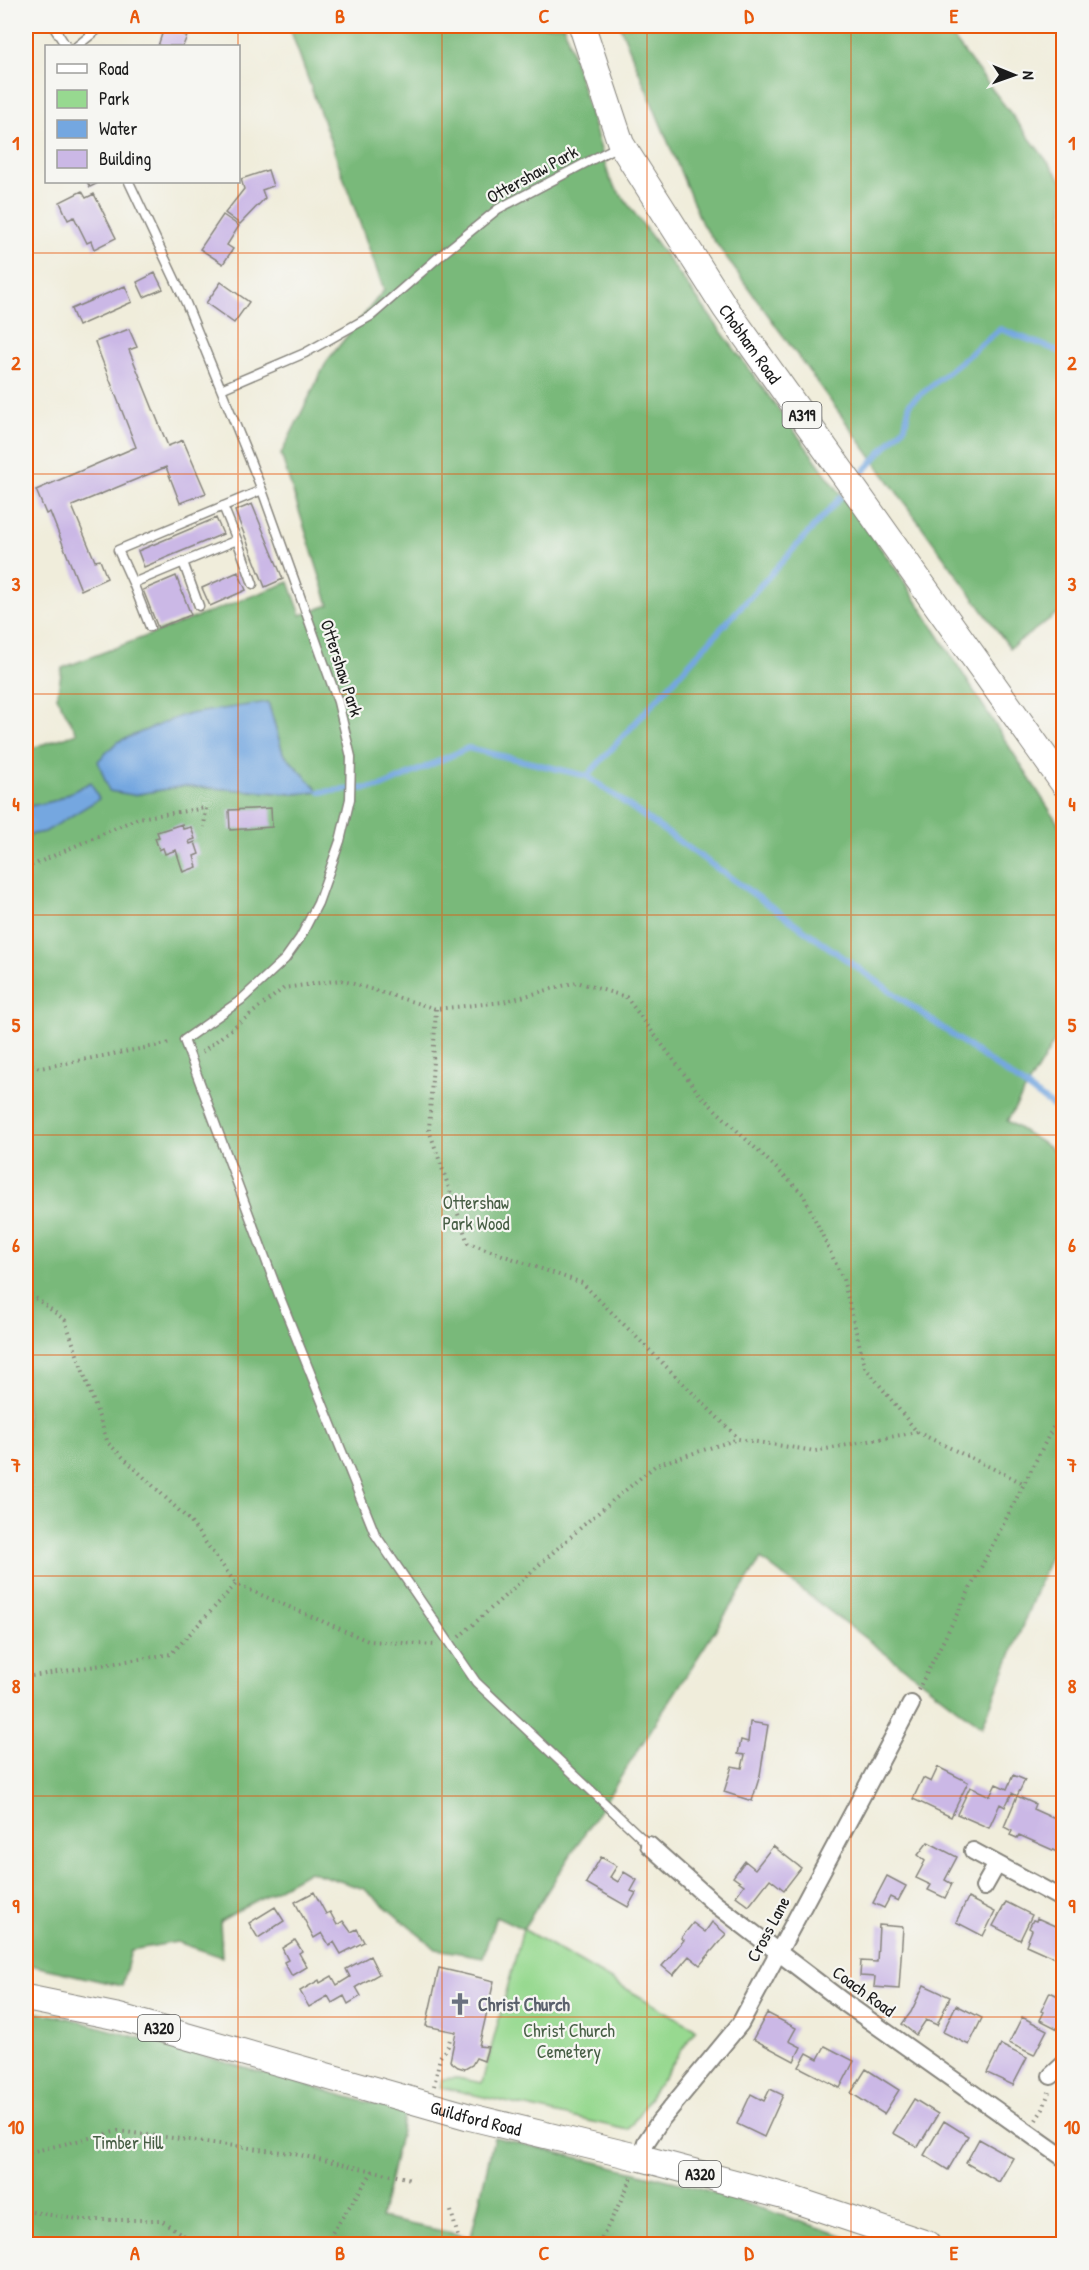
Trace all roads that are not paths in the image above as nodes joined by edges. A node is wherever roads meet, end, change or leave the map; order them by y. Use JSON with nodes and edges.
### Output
{"nodes":[{"id":1,"x":53,"y":26,"type":"edge"},
{"id":2,"x":102,"y":26,"type":"edge"},
{"id":3,"x":582,"y":26,"type":"edge"},
{"id":4,"x":65,"y":45,"type":"edge"},
{"id":5,"x":78,"y":45,"type":"edge"},
{"id":6,"x":621,"y":144,"type":"junction"},
{"id":7,"x":129,"y":183,"type":"edge"},
{"id":8,"x":220,"y":389,"type":"junction"},
{"id":9,"x":262,"y":490,"type":"junction"},
{"id":10,"x":223,"y":506,"type":"junction"},
{"id":11,"x":237,"y":540,"type":"junction"},
{"id":12,"x":183,"y":562,"type":"junction"},
{"id":13,"x":133,"y":583,"type":"junction"},
{"id":14,"x":253,"y":584,"type":"dead end"},
{"id":15,"x":200,"y":606,"type":"dead end"},
{"id":16,"x":150,"y":627,"type":"dead end"},
{"id":17,"x":1064,"y":784,"type":"edge"},
{"id":18,"x":910,"y":1704,"type":"road end"},
{"id":19,"x":649,"y":1845,"type":"joint"},
{"id":20,"x":973,"y":1851,"type":"dead end"},
{"id":21,"x":997,"y":1864,"type":"junction"},
{"id":22,"x":984,"y":1887,"type":"dead end"},
{"id":23,"x":1064,"y":1899,"type":"edge"},
{"id":24,"x":778,"y":1952,"type":"junction"},
{"id":25,"x":26,"y":1998,"type":"edge"},
{"id":26,"x":1064,"y":2064,"type":"edge"},
{"id":27,"x":1051,"y":2076,"type":"road end"},
{"id":28,"x":641,"y":2158,"type":"junction"},
{"id":29,"x":1064,"y":2158,"type":"edge"},
{"id":30,"x":927,"y":2244,"type":"edge"}],
"edges":[{"from":1,"to":4,"type":"lane"},
{"from":2,"to":5,"type":"lane"},
{"from":3,"to":6,"type":"main road","name":"Chobham Road","number":"A319"},
{"from":6,"to":8,"type":"lane","name":"Ottershaw Park"},
{"from":6,"to":17,"type":"main road","name":"Chobham Road","number":"A319"},
{"from":7,"to":8,"type":"lane","name":"Ottershaw Park"},
{"from":8,"to":9,"type":"lane","name":"Ottershaw Park"},
{"from":9,"to":10,"type":"lane"},
{"from":9,"to":19,"type":"lane","name":"Ottershaw Park"},
{"from":10,"to":11,"type":"lane"},
{"from":10,"to":13,"type":"lane"},
{"from":11,"to":12,"type":"lane"},
{"from":11,"to":14,"type":"lane"},
{"from":12,"to":13,"type":"lane"},
{"from":12,"to":15,"type":"lane"},
{"from":13,"to":16,"type":"lane"},
{"from":18,"to":24,"type":"street","name":"Cross Lane"},
{"from":19,"to":24,"type":"street","name":"Coach Road"},
{"from":20,"to":21,"type":"street"},
{"from":21,"to":22,"type":"street"},
{"from":21,"to":23,"type":"street"},
{"from":24,"to":28,"type":"street","name":"Cross Lane"},
{"from":24,"to":29,"type":"street","name":"Coach Road"},
{"from":25,"to":28,"type":"main road","name":"Guildford Road","number":"A320"},
{"from":26,"to":27,"type":"street"},
{"from":28,"to":30,"type":"main road","name":"Guildford Road","number":"A320"}]}
